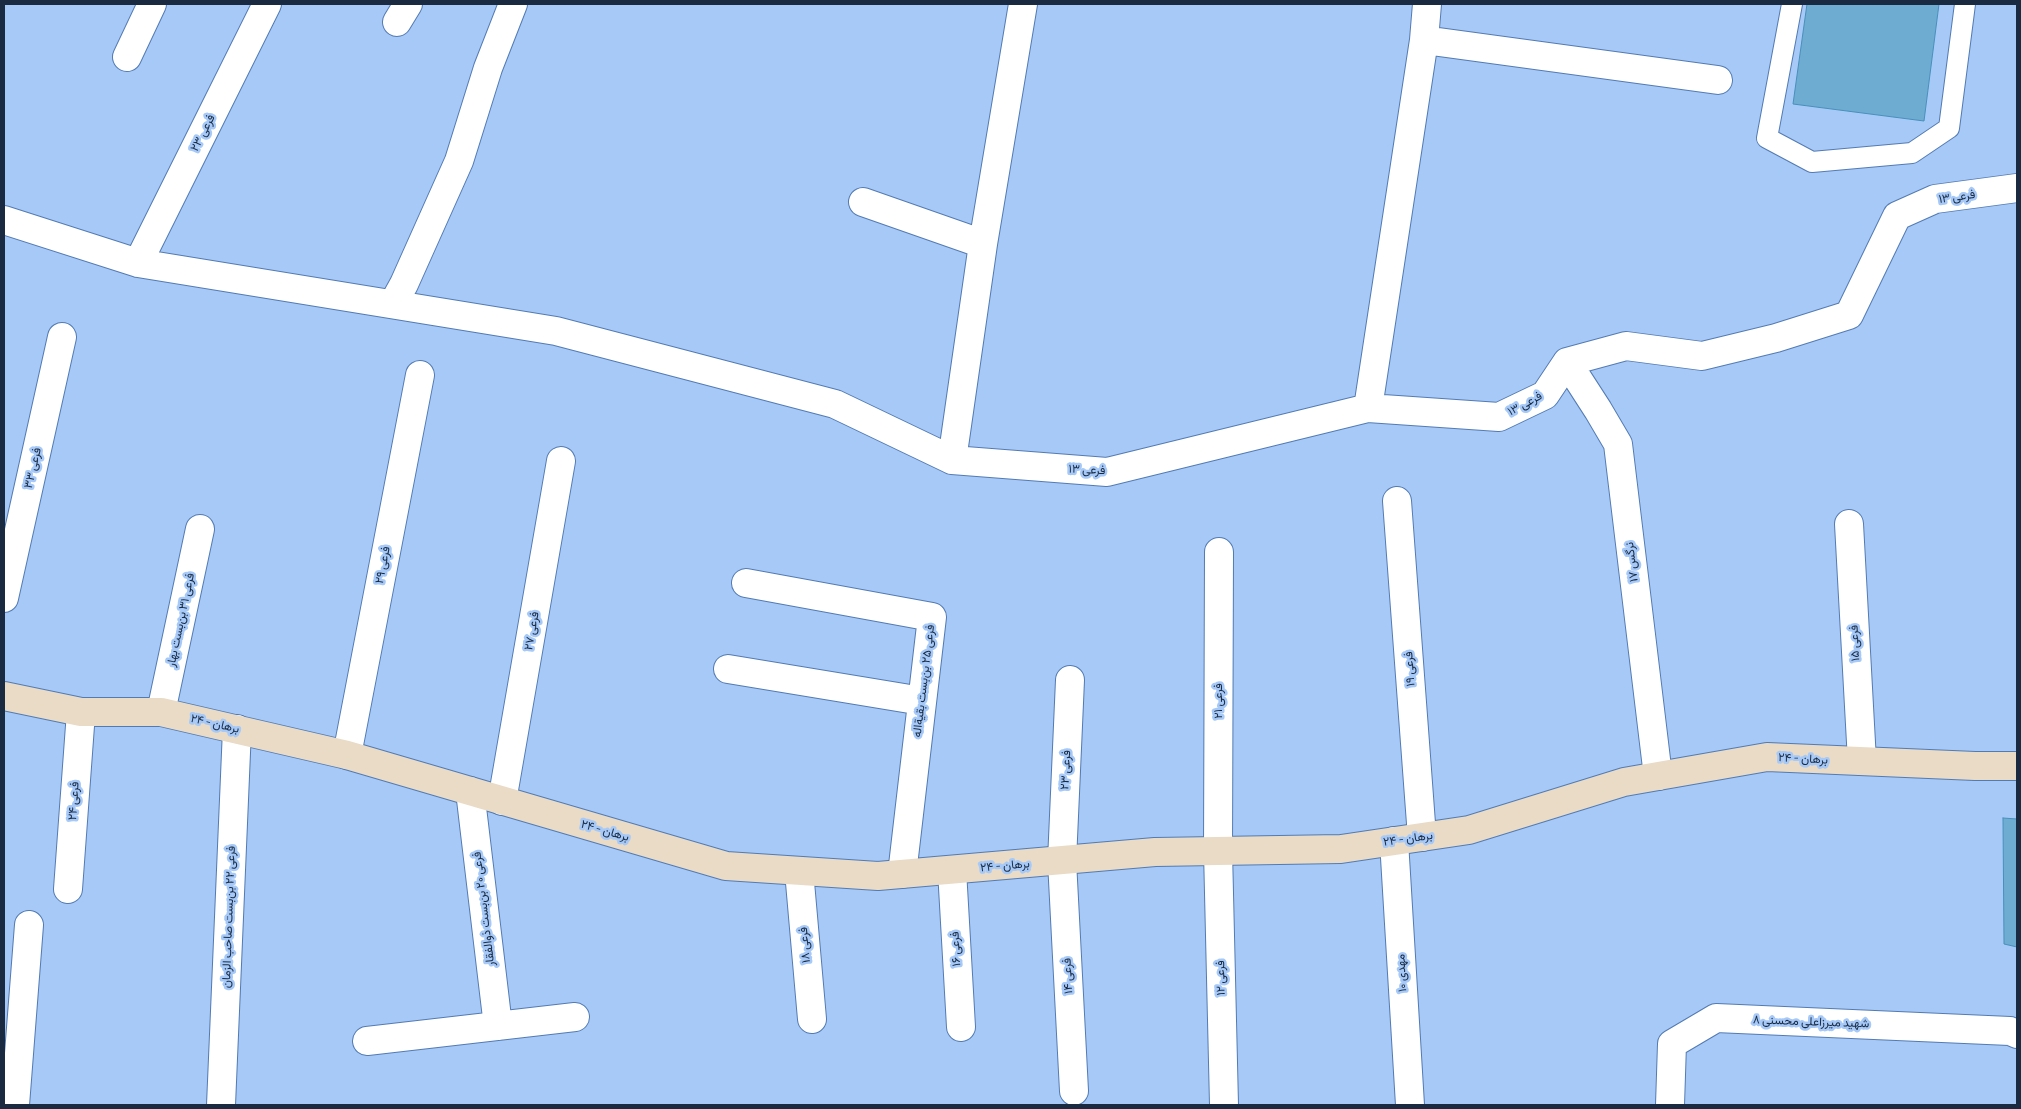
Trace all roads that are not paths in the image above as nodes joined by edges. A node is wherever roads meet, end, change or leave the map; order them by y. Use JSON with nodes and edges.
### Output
{"nodes":[{"id":1,"x":152,"y":4,"type":"edge"},
{"id":2,"x":268,"y":4,"type":"edge"},
{"id":3,"x":513,"y":4,"type":"edge"},
{"id":4,"x":1023,"y":4,"type":"edge"},
{"id":5,"x":1426,"y":4,"type":"edge"},
{"id":6,"x":1792,"y":4,"type":"edge"},
{"id":7,"x":1965,"y":4,"type":"edge"},
{"id":8,"x":1424,"y":40,"type":"junction"},
{"id":9,"x":127,"y":56,"type":"dead end"},
{"id":10,"x":1718,"y":80,"type":"dead end"},
{"id":11,"x":2017,"y":188,"type":"edge"},
{"id":12,"x":863,"y":202,"type":"dead end"},
{"id":13,"x":4,"y":220,"type":"edge"},
{"id":14,"x":983,"y":244,"type":"junction"},
{"id":15,"x":138,"y":263,"type":"junction"},
{"id":16,"x":394,"y":304,"type":"junction"},
{"id":17,"x":62,"y":337,"type":"dead end"},
{"id":18,"x":1567,"y":362,"type":"junction"},
{"id":19,"x":420,"y":374,"type":"dead end"},
{"id":20,"x":1368,"y":408,"type":"junction"},
{"id":21,"x":952,"y":460,"type":"junction"},
{"id":22,"x":561,"y":462,"type":"dead end"},
{"id":23,"x":1397,"y":501,"type":"dead end"},
{"id":24,"x":1849,"y":524,"type":"dead end"},
{"id":25,"x":200,"y":529,"type":"dead end"},
{"id":26,"x":1219,"y":552,"type":"dead end"},
{"id":27,"x":746,"y":583,"type":"dead end"},
{"id":28,"x":4,"y":598,"type":"edge"},
{"id":29,"x":728,"y":669,"type":"dead end"},
{"id":30,"x":1070,"y":680,"type":"dead end"},
{"id":31,"x":4,"y":696,"type":"edge"},
{"id":32,"x":922,"y":701,"type":"junction"},
{"id":33,"x":81,"y":712,"type":"junction"},
{"id":34,"x":161,"y":712,"type":"junction"},
{"id":35,"x":237,"y":730,"type":"junction"},
{"id":36,"x":347,"y":755,"type":"junction"},
{"id":37,"x":1862,"y":761,"type":"junction"},
{"id":38,"x":2017,"y":766,"type":"edge"},
{"id":39,"x":1658,"y":776,"type":"junction"},
{"id":40,"x":470,"y":791,"type":"junction"},
{"id":41,"x":502,"y":801,"type":"junction"},
{"id":42,"x":1422,"y":837,"type":"junction"},
{"id":43,"x":1394,"y":841,"type":"junction"},
{"id":44,"x":1218,"y":851,"type":"junction"},
{"id":45,"x":1062,"y":860,"type":"junction"},
{"id":46,"x":952,"y":870,"type":"junction"},
{"id":47,"x":799,"y":871,"type":"junction"},
{"id":48,"x":902,"y":874,"type":"junction"},
{"id":49,"x":68,"y":889,"type":"dead end"},
{"id":50,"x":29,"y":925,"type":"dead end"},
{"id":51,"x":575,"y":1017,"type":"dead end"},
{"id":52,"x":812,"y":1019,"type":"dead end"},
{"id":53,"x":498,"y":1026,"type":"junction"},
{"id":54,"x":961,"y":1027,"type":"dead end"},
{"id":55,"x":2017,"y":1034,"type":"edge"},
{"id":56,"x":367,"y":1041,"type":"dead end"},
{"id":57,"x":1074,"y":1091,"type":"dead end"},
{"id":58,"x":15,"y":1105,"type":"edge"},
{"id":59,"x":221,"y":1105,"type":"edge"},
{"id":60,"x":1224,"y":1105,"type":"edge"},
{"id":61,"x":1410,"y":1105,"type":"edge"},
{"id":62,"x":1670,"y":1105,"type":"edge"}],
"edges":[{"from":1,"to":9,"type":"street"},
{"from":2,"to":15,"type":"street","name":"فرعی ۲۳"},
{"from":3,"to":16,"type":"street"},
{"from":4,"to":14,"type":"street"},
{"from":5,"to":8,"type":"street"},
{"from":6,"to":7,"type":"lane"},
{"from":8,"to":10,"type":"street"},
{"from":8,"to":20,"type":"street"},
{"from":11,"to":18,"type":"street","name":"فرعی ۱۳"},
{"from":12,"to":14,"type":"street"},
{"from":13,"to":15,"type":"street"},
{"from":14,"to":21,"type":"street"},
{"from":15,"to":16,"type":"street"},
{"from":16,"to":21,"type":"street"},
{"from":17,"to":28,"type":"street","name":"فرعی ۳۳"},
{"from":18,"to":20,"type":"street","name":"فرعی ۱۳"},
{"from":18,"to":39,"type":"street","name":"۱۷ نرگس"},
{"from":19,"to":36,"type":"street","name":"فرعی ۲۹"},
{"from":20,"to":21,"type":"street","name":"فرعی ۱۳"},
{"from":22,"to":41,"type":"street","name":"فرعی ۲۷"},
{"from":23,"to":42,"type":"street","name":"فرعی ۱۹"},
{"from":24,"to":37,"type":"street","name":"فرعی ۱۵"},
{"from":25,"to":34,"type":"street","name":"فرعی ۳۱ بن‌بست بهار"},
{"from":26,"to":44,"type":"street","name":"فرعی ۲۱"},
{"from":27,"to":32,"type":"street","name":"فرعی ۲۵ بن‌بست بقیة‌اله"},
{"from":29,"to":32,"type":"street"},
{"from":30,"to":45,"type":"street","name":"فرعی ۲۳"},
{"from":31,"to":33,"type":"street","name":"۲۴ - برهان"},
{"from":32,"to":48,"type":"street","name":"فرعی ۲۵ بن‌بست بقیة‌اله"},
{"from":33,"to":34,"type":"street","name":"۲۴ - برهان"},
{"from":33,"to":49,"type":"street","name":"فرعی ۲۴"},
{"from":34,"to":35,"type":"street","name":"۲۴ - برهان"},
{"from":35,"to":36,"type":"street","name":"۲۴ - برهان"},
{"from":35,"to":59,"type":"street","name":"فرعی ۲۲ بن‌بست صاحب الزمان"},
{"from":36,"to":40,"type":"street","name":"۲۴ - برهان"},
{"from":37,"to":38,"type":"street","name":"۲۴ - برهان"},
{"from":37,"to":39,"type":"street","name":"۲۴ - برهان"},
{"from":39,"to":42,"type":"street","name":"۲۴ - برهان"},
{"from":40,"to":41,"type":"street","name":"۲۴ - برهان"},
{"from":40,"to":53,"type":"street","name":"فرعی ۲۰ بن‌بست ذوالفقار"},
{"from":41,"to":47,"type":"street","name":"۲۴ - برهان"},
{"from":42,"to":43,"type":"street","name":"۲۴ - برهان"},
{"from":43,"to":44,"type":"street","name":"۲۴ - برهان"},
{"from":43,"to":61,"type":"street","name":"۱۰ مهدی"},
{"from":44,"to":45,"type":"street","name":"۲۴ - برهان"},
{"from":44,"to":60,"type":"street","name":"فرعی ۱۲"},
{"from":45,"to":46,"type":"street","name":"۲۴ - برهان"},
{"from":45,"to":57,"type":"street","name":"فرعی ۱۴"},
{"from":46,"to":48,"type":"street","name":"۲۴ - برهان"},
{"from":46,"to":54,"type":"street","name":"فرعی ۱۶"},
{"from":47,"to":48,"type":"street","name":"۲۴ - برهان"},
{"from":47,"to":52,"type":"street","name":"فرعی ۱۸"},
{"from":50,"to":58,"type":"street"},
{"from":51,"to":53,"type":"street"},
{"from":53,"to":56,"type":"street"},
{"from":55,"to":62,"type":"street","name":"۸ شهید میرزاعلی محسنی"}]}
